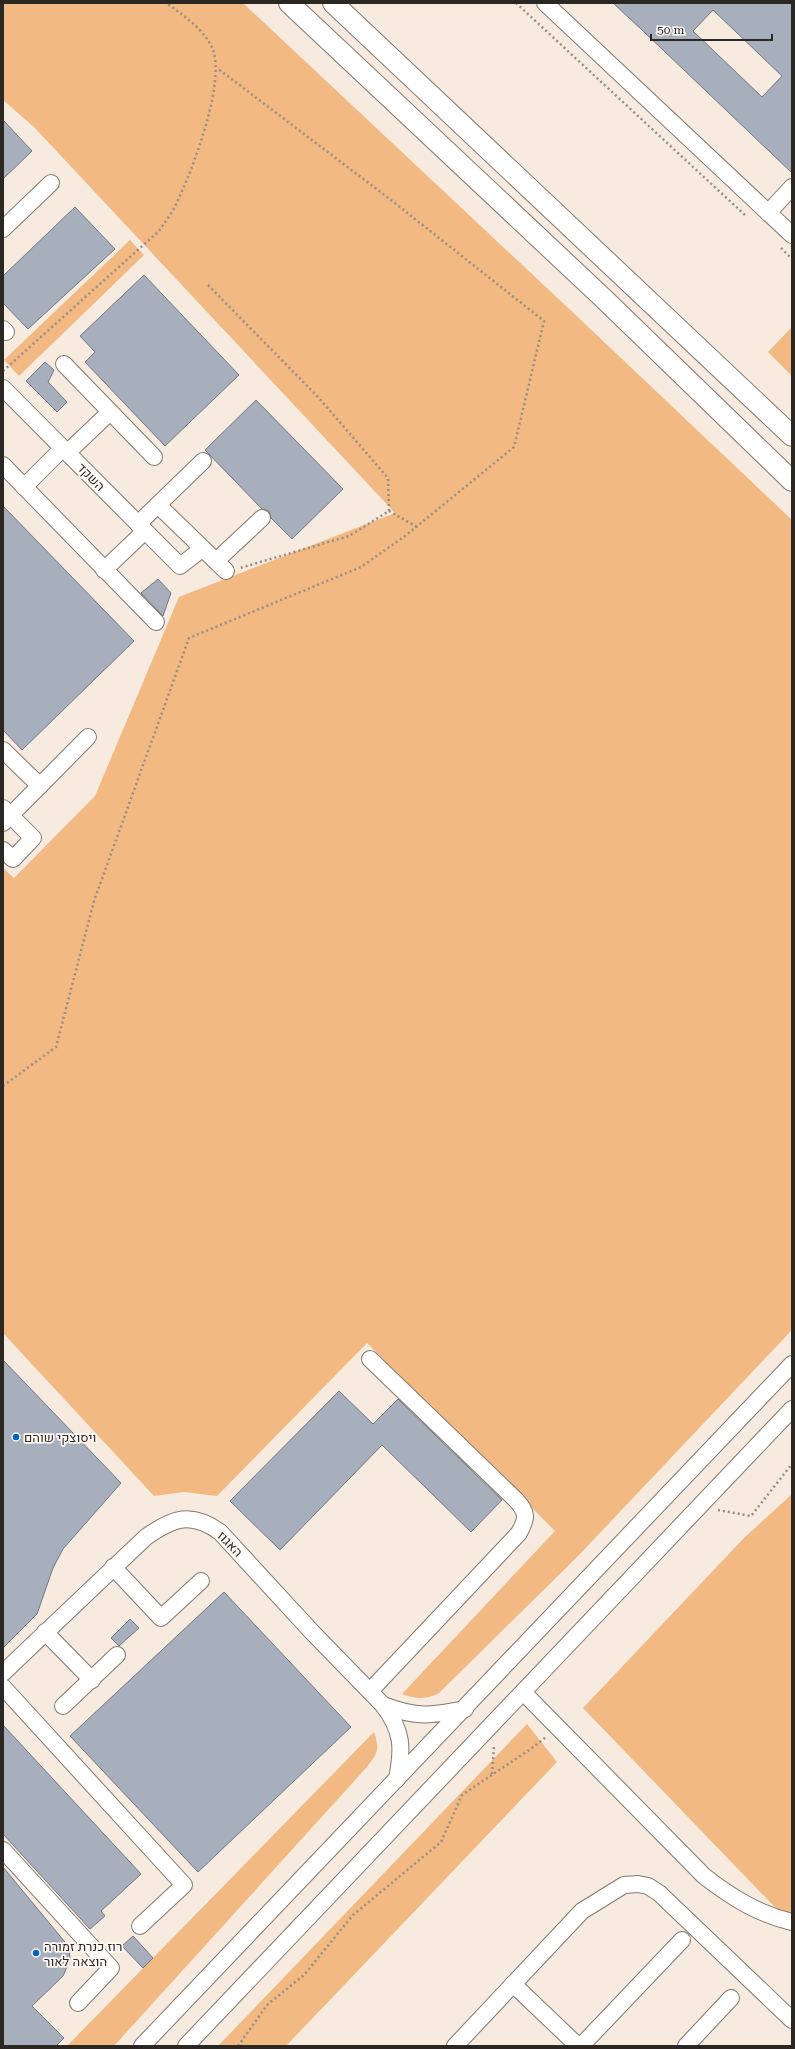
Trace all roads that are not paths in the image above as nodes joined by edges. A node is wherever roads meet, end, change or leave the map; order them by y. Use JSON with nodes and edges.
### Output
{"nodes":[{"id":1,"x":289,"y":3,"type":"edge"},
{"id":2,"x":333,"y":3,"type":"edge"},
{"id":3,"x":546,"y":3,"type":"edge"},
{"id":4,"x":51,"y":183,"type":"dead end"},
{"id":5,"x":792,"y":187,"type":"edge"},
{"id":6,"x":768,"y":213,"type":"junction"},
{"id":7,"x":3,"y":229,"type":"edge"},
{"id":8,"x":792,"y":235,"type":"edge"},
{"id":9,"x":64,"y":364,"type":"dead end"},
{"id":10,"x":3,"y":388,"type":"edge"},
{"id":11,"x":110,"y":412,"type":"junction"},
{"id":12,"x":792,"y":436,"type":"edge"},
{"id":13,"x":65,"y":450,"type":"junction"},
{"id":14,"x":154,"y":457,"type":"dead end"},
{"id":15,"x":203,"y":461,"type":"dead end"},
{"id":16,"x":3,"y":466,"type":"edge"},
{"id":17,"x":792,"y":481,"type":"edge"},
{"id":18,"x":24,"y":487,"type":"junction"},
{"id":19,"x":158,"y":505,"type":"junction"},
{"id":20,"x":262,"y":518,"type":"dead end"},
{"id":21,"x":141,"y":527,"type":"junction"},
{"id":22,"x":202,"y":548,"type":"junction"},
{"id":23,"x":104,"y":570,"type":"junction"},
{"id":24,"x":156,"y":622,"type":"dead end"},
{"id":25,"x":88,"y":737,"type":"dead end"},
{"id":26,"x":3,"y":750,"type":"edge"},
{"id":27,"x":40,"y":786,"type":"junction"},
{"id":28,"x":6,"y":816,"type":"edge"},
{"id":29,"x":3,"y":850,"type":"edge"},
{"id":30,"x":370,"y":1359,"type":"dead end"},
{"id":31,"x":792,"y":1364,"type":"edge"},
{"id":32,"x":792,"y":1408,"type":"edge"},
{"id":33,"x":113,"y":1568,"type":"junction"},
{"id":34,"x":201,"y":1581,"type":"dead end"},
{"id":35,"x":45,"y":1632,"type":"junction"},
{"id":36,"x":117,"y":1654,"type":"dead end"},
{"id":37,"x":3,"y":1673,"type":"edge"},
{"id":38,"x":92,"y":1680,"type":"junction"},
{"id":39,"x":3,"y":1687,"type":"edge"},
{"id":40,"x":370,"y":1691,"type":"junction"},
{"id":41,"x":523,"y":1692,"type":"junction"},
{"id":42,"x":383,"y":1705,"type":"junction"},
{"id":43,"x":63,"y":1706,"type":"dead end"},
{"id":44,"x":465,"y":1709,"type":"junction"},
{"id":45,"x":397,"y":1779,"type":"junction"},
{"id":46,"x":3,"y":1850,"type":"edge"},
{"id":47,"x":792,"y":1922,"type":"edge"},
{"id":48,"x":140,"y":1926,"type":"dead end"},
{"id":49,"x":682,"y":1940,"type":"dead end"},
{"id":50,"x":513,"y":1984,"type":"junction"},
{"id":51,"x":731,"y":1998,"type":"dead end"},
{"id":52,"x":78,"y":2003,"type":"dead end"},
{"id":53,"x":792,"y":2020,"type":"edge"},
{"id":54,"x":142,"y":2046,"type":"edge"},
{"id":55,"x":186,"y":2046,"type":"edge"},
{"id":56,"x":455,"y":2046,"type":"edge"},
{"id":57,"x":578,"y":2046,"type":"edge"},
{"id":58,"x":581,"y":2046,"type":"edge"},
{"id":59,"x":686,"y":2046,"type":"edge"}],
"edges":[{"from":1,"to":17,"type":"main road"},
{"from":2,"to":12,"type":"main road"},
{"from":3,"to":6,"type":"street"},
{"from":4,"to":7,"type":"street"},
{"from":5,"to":6,"type":"street"},
{"from":6,"to":8,"type":"street"},
{"from":9,"to":11,"type":"street"},
{"from":10,"to":13,"type":"street","name":"השקד"},
{"from":11,"to":13,"type":"street"},
{"from":11,"to":14,"type":"street"},
{"from":13,"to":18,"type":"street"},
{"from":13,"to":21,"type":"street","name":"השקד"},
{"from":15,"to":19,"type":"street"},
{"from":16,"to":18,"type":"street"},
{"from":18,"to":23,"type":"street"},
{"from":19,"to":21,"type":"street"},
{"from":19,"to":22,"type":"street"},
{"from":20,"to":22,"type":"street"},
{"from":21,"to":22,"type":"street","name":"השקד"},
{"from":21,"to":23,"type":"street"},
{"from":23,"to":24,"type":"street"},
{"from":25,"to":27,"type":"street"},
{"from":26,"to":27,"type":"street"},
{"from":27,"to":28,"type":"street"},
{"from":28,"to":29,"type":"street"},
{"from":30,"to":40,"type":"street"},
{"from":31,"to":44,"type":"street"},
{"from":32,"to":41,"type":"street"},
{"from":33,"to":34,"type":"street"},
{"from":33,"to":35,"type":"street","name":"האגוז"},
{"from":33,"to":40,"type":"street","name":"האגוז"},
{"from":35,"to":37,"type":"street","name":"האגוז"},
{"from":35,"to":38,"type":"street"},
{"from":36,"to":38,"type":"street"},
{"from":38,"to":43,"type":"street"},
{"from":39,"to":48,"type":"street"},
{"from":40,"to":42,"type":"street","name":"האגוז"},
{"from":41,"to":47,"type":"street"},
{"from":41,"to":55,"type":"street"},
{"from":42,"to":44,"type":"street"},
{"from":42,"to":45,"type":"street","name":"האגוז"},
{"from":44,"to":45,"type":"street"},
{"from":45,"to":54,"type":"street"},
{"from":46,"to":52,"type":"street"},
{"from":49,"to":58,"type":"street"},
{"from":50,"to":53,"type":"street"},
{"from":50,"to":56,"type":"street"},
{"from":50,"to":57,"type":"street"},
{"from":51,"to":59,"type":"street"}]}
